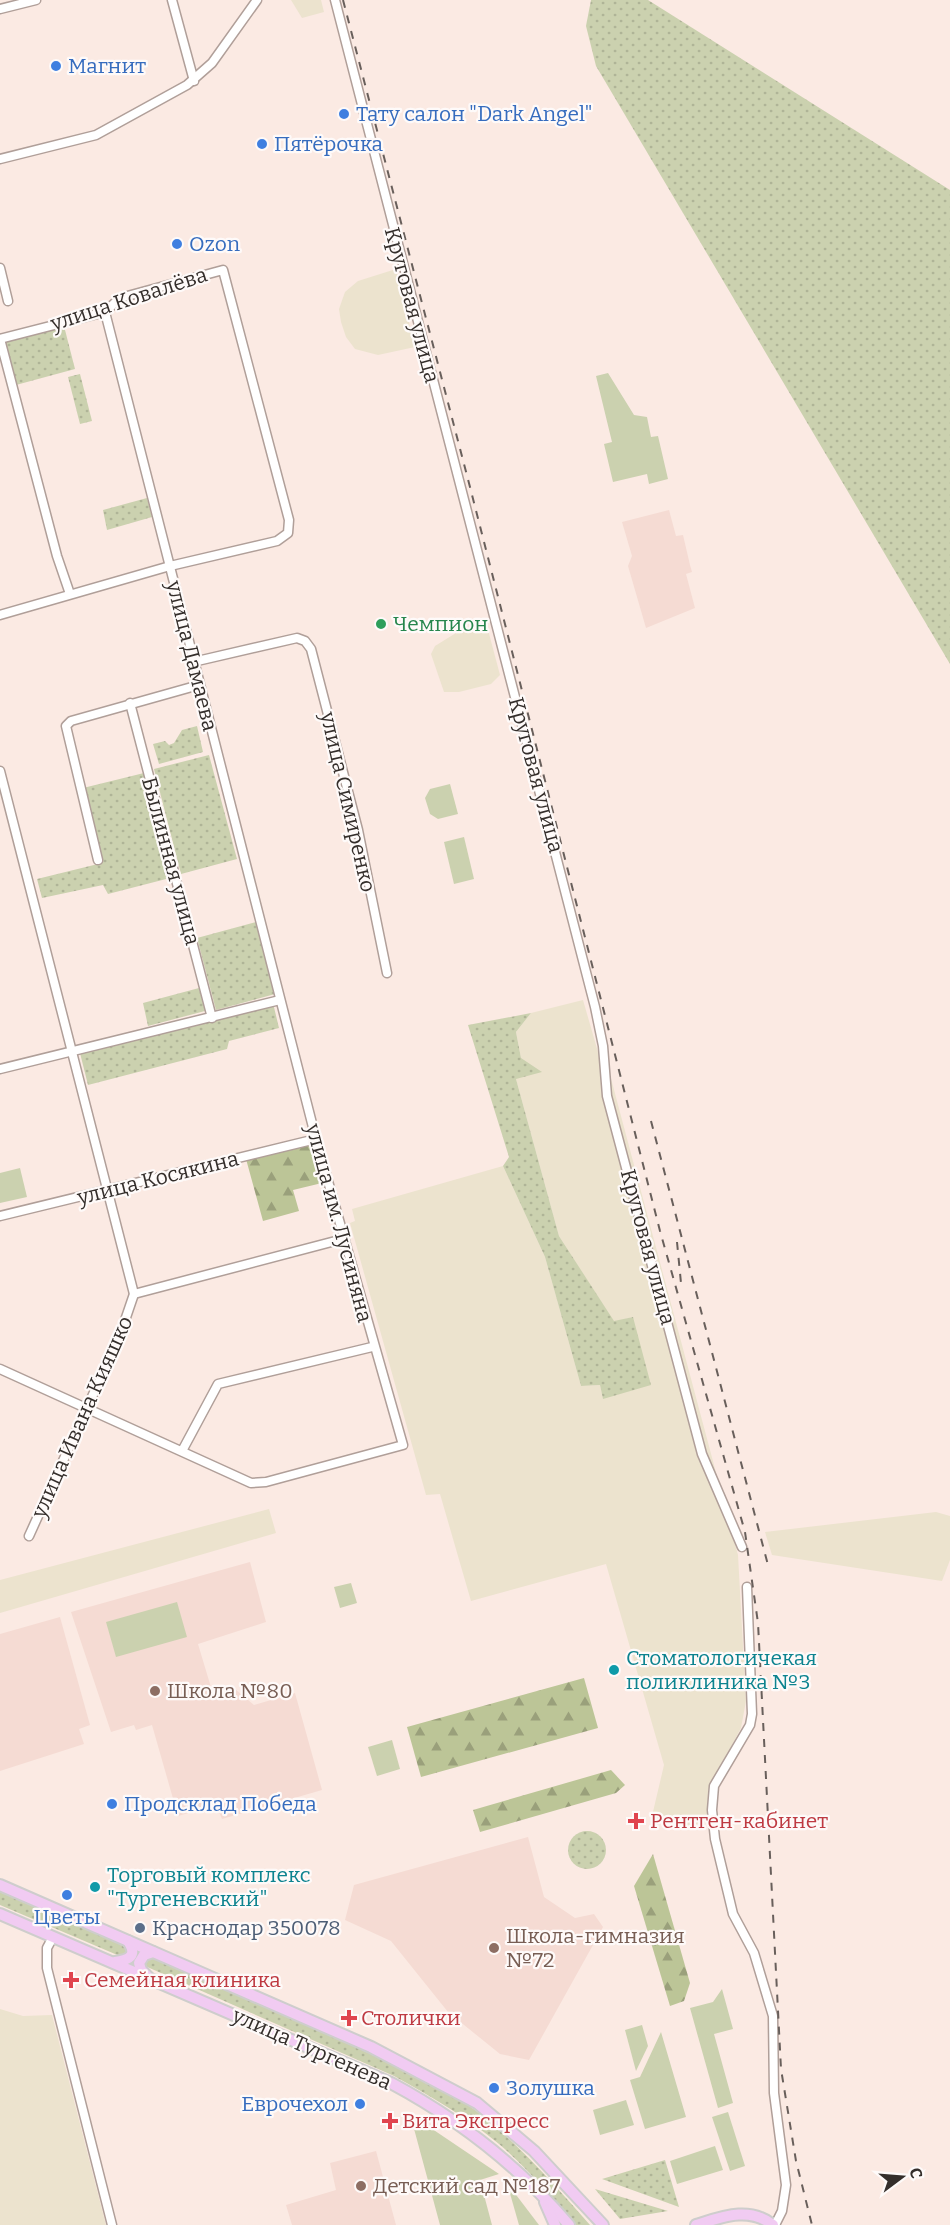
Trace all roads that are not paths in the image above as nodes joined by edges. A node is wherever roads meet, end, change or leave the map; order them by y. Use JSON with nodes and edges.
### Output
{"nodes":[{"id":1,"x":36,"y":0,"type":"edge"},
{"id":2,"x":172,"y":0,"type":"edge"},
{"id":3,"x":257,"y":0,"type":"edge"},
{"id":4,"x":335,"y":0,"type":"edge"},
{"id":5,"x":0,"y":9,"type":"edge"},
{"id":6,"x":194,"y":81,"type":"junction"},
{"id":7,"x":0,"y":159,"type":"edge"},
{"id":8,"x":0,"y":268,"type":"edge"},
{"id":9,"x":8,"y":301,"type":"dead end"},
{"id":10,"x":105,"y":312,"type":"junction"},
{"id":11,"x":0,"y":339,"type":"edge"},
{"id":12,"x":170,"y":566,"type":"junction"},
{"id":13,"x":70,"y":594,"type":"junction"},
{"id":14,"x":0,"y":615,"type":"edge"},
{"id":15,"x":194,"y":663,"type":"junction"},
{"id":16,"x":200,"y":685,"type":"junction"},
{"id":17,"x":130,"y":703,"type":"junction"},
{"id":18,"x":0,"y":771,"type":"edge"},
{"id":19,"x":98,"y":860,"type":"dead end"},
{"id":20,"x":387,"y":974,"type":"dead end"},
{"id":21,"x":280,"y":1000,"type":"junction"},
{"id":22,"x":212,"y":1018,"type":"junction"},
{"id":23,"x":73,"y":1052,"type":"junction"},
{"id":24,"x":0,"y":1069,"type":"edge"},
{"id":25,"x":316,"y":1139,"type":"junction"},
{"id":26,"x":106,"y":1191,"type":"junction"},
{"id":27,"x":0,"y":1216,"type":"edge"},
{"id":28,"x":343,"y":1239,"type":"junction"},
{"id":29,"x":134,"y":1294,"type":"junction"},
{"id":30,"x":372,"y":1347,"type":"junction"},
{"id":31,"x":0,"y":1369,"type":"edge"},
{"id":32,"x":87,"y":1407,"type":"junction"},
{"id":33,"x":182,"y":1451,"type":"junction"},
{"id":34,"x":28,"y":1536,"type":"dead end"},
{"id":35,"x":742,"y":1547,"type":"dead end"},
{"id":36,"x":747,"y":1587,"type":"dead end"},
{"id":37,"x":0,"y":1885,"type":"edge"},
{"id":38,"x":0,"y":1914,"type":"edge"},
{"id":39,"x":53,"y":1936,"type":"junction"},
{"id":40,"x":128,"y":1941,"type":"junction"},
{"id":41,"x":153,"y":1952,"type":"junction"},
{"id":42,"x":112,"y":1962,"type":"junction"},
{"id":43,"x":150,"y":1978,"type":"junction"},
{"id":44,"x":538,"y":2189,"type":"junction"},
{"id":45,"x":602,"y":2224,"type":"edge"},
{"id":46,"x":112,"y":2225,"type":"edge"},
{"id":47,"x":555,"y":2225,"type":"edge"},
{"id":48,"x":569,"y":2225,"type":"edge"},
{"id":49,"x":696,"y":2225,"type":"edge"},
{"id":50,"x":774,"y":2225,"type":"edge"}],
"edges":[{"from":1,"to":5,"type":"street"},
{"from":2,"to":6,"type":"street"},
{"from":3,"to":6,"type":"street"},
{"from":4,"to":35,"type":"street","name":"Круговая улица"},
{"from":6,"to":7,"type":"street"},
{"from":8,"to":9,"type":"street"},
{"from":10,"to":11,"type":"street","name":"улица Ковалёва"},
{"from":10,"to":12,"type":"street","name":"улица Дамаева"},
{"from":10,"to":12,"type":"street","name":"улица Ковалёва"},
{"from":11,"to":13,"type":"street"},
{"from":12,"to":13,"type":"street"},
{"from":12,"to":15,"type":"street","name":"улица Дамаева"},
{"from":13,"to":14,"type":"street"},
{"from":15,"to":16,"type":"street","name":"улица Дамаева"},
{"from":15,"to":20,"type":"street","name":"улица Симиренко"},
{"from":16,"to":17,"type":"street"},
{"from":16,"to":21,"type":"street","name":"улица Дамаева"},
{"from":17,"to":19,"type":"street"},
{"from":17,"to":22,"type":"street","name":"Былинная улица"},
{"from":18,"to":23,"type":"street","name":"улица Ивана Кияшко"},
{"from":21,"to":22,"type":"street"},
{"from":21,"to":25,"type":"street","name":"улица им. Лусиняна"},
{"from":22,"to":23,"type":"street"},
{"from":23,"to":24,"type":"street"},
{"from":23,"to":26,"type":"street","name":"улица Ивана Кияшко"},
{"from":25,"to":26,"type":"street","name":"улица Косякина"},
{"from":25,"to":28,"type":"street","name":"улица им. Лусиняна"},
{"from":26,"to":27,"type":"street","name":"улица Косякина"},
{"from":26,"to":29,"type":"street","name":"улица Ивана Кияшко"},
{"from":28,"to":29,"type":"street"},
{"from":28,"to":30,"type":"street","name":"улица им. Лусиняна"},
{"from":29,"to":32,"type":"street","name":"улица Ивана Кияшко"},
{"from":30,"to":33,"type":"street"},
{"from":30,"to":33,"type":"street","name":"улица им. Лусиняна"},
{"from":31,"to":32,"type":"street"},
{"from":32,"to":33,"type":"street"},
{"from":32,"to":34,"type":"street","name":"улица Ивана Кияшко"},
{"from":36,"to":50,"type":"street"},
{"from":37,"to":40,"type":"main road","name":"улица Тургенева"},
{"from":38,"to":39,"type":"main road","name":"улица Тургенева"},
{"from":39,"to":42,"type":"main road","name":"улица Тургенева"},
{"from":39,"to":46,"type":"street"},
{"from":40,"to":41,"type":"main road","name":"улица Тургенева"},
{"from":40,"to":42,"type":"main road"},
{"from":41,"to":43,"type":"main road"},
{"from":41,"to":45,"type":"main road","name":"улица Тургенева"},
{"from":42,"to":43,"type":"main road","name":"улица Тургенева"},
{"from":43,"to":44,"type":"main road","name":"улица Тургенева"},
{"from":44,"to":47,"type":"main road","name":"улица Тургенева"},
{"from":44,"to":48,"type":"main road","name":"улица Тургенева"},
{"from":49,"to":50,"type":"main road"}]}
